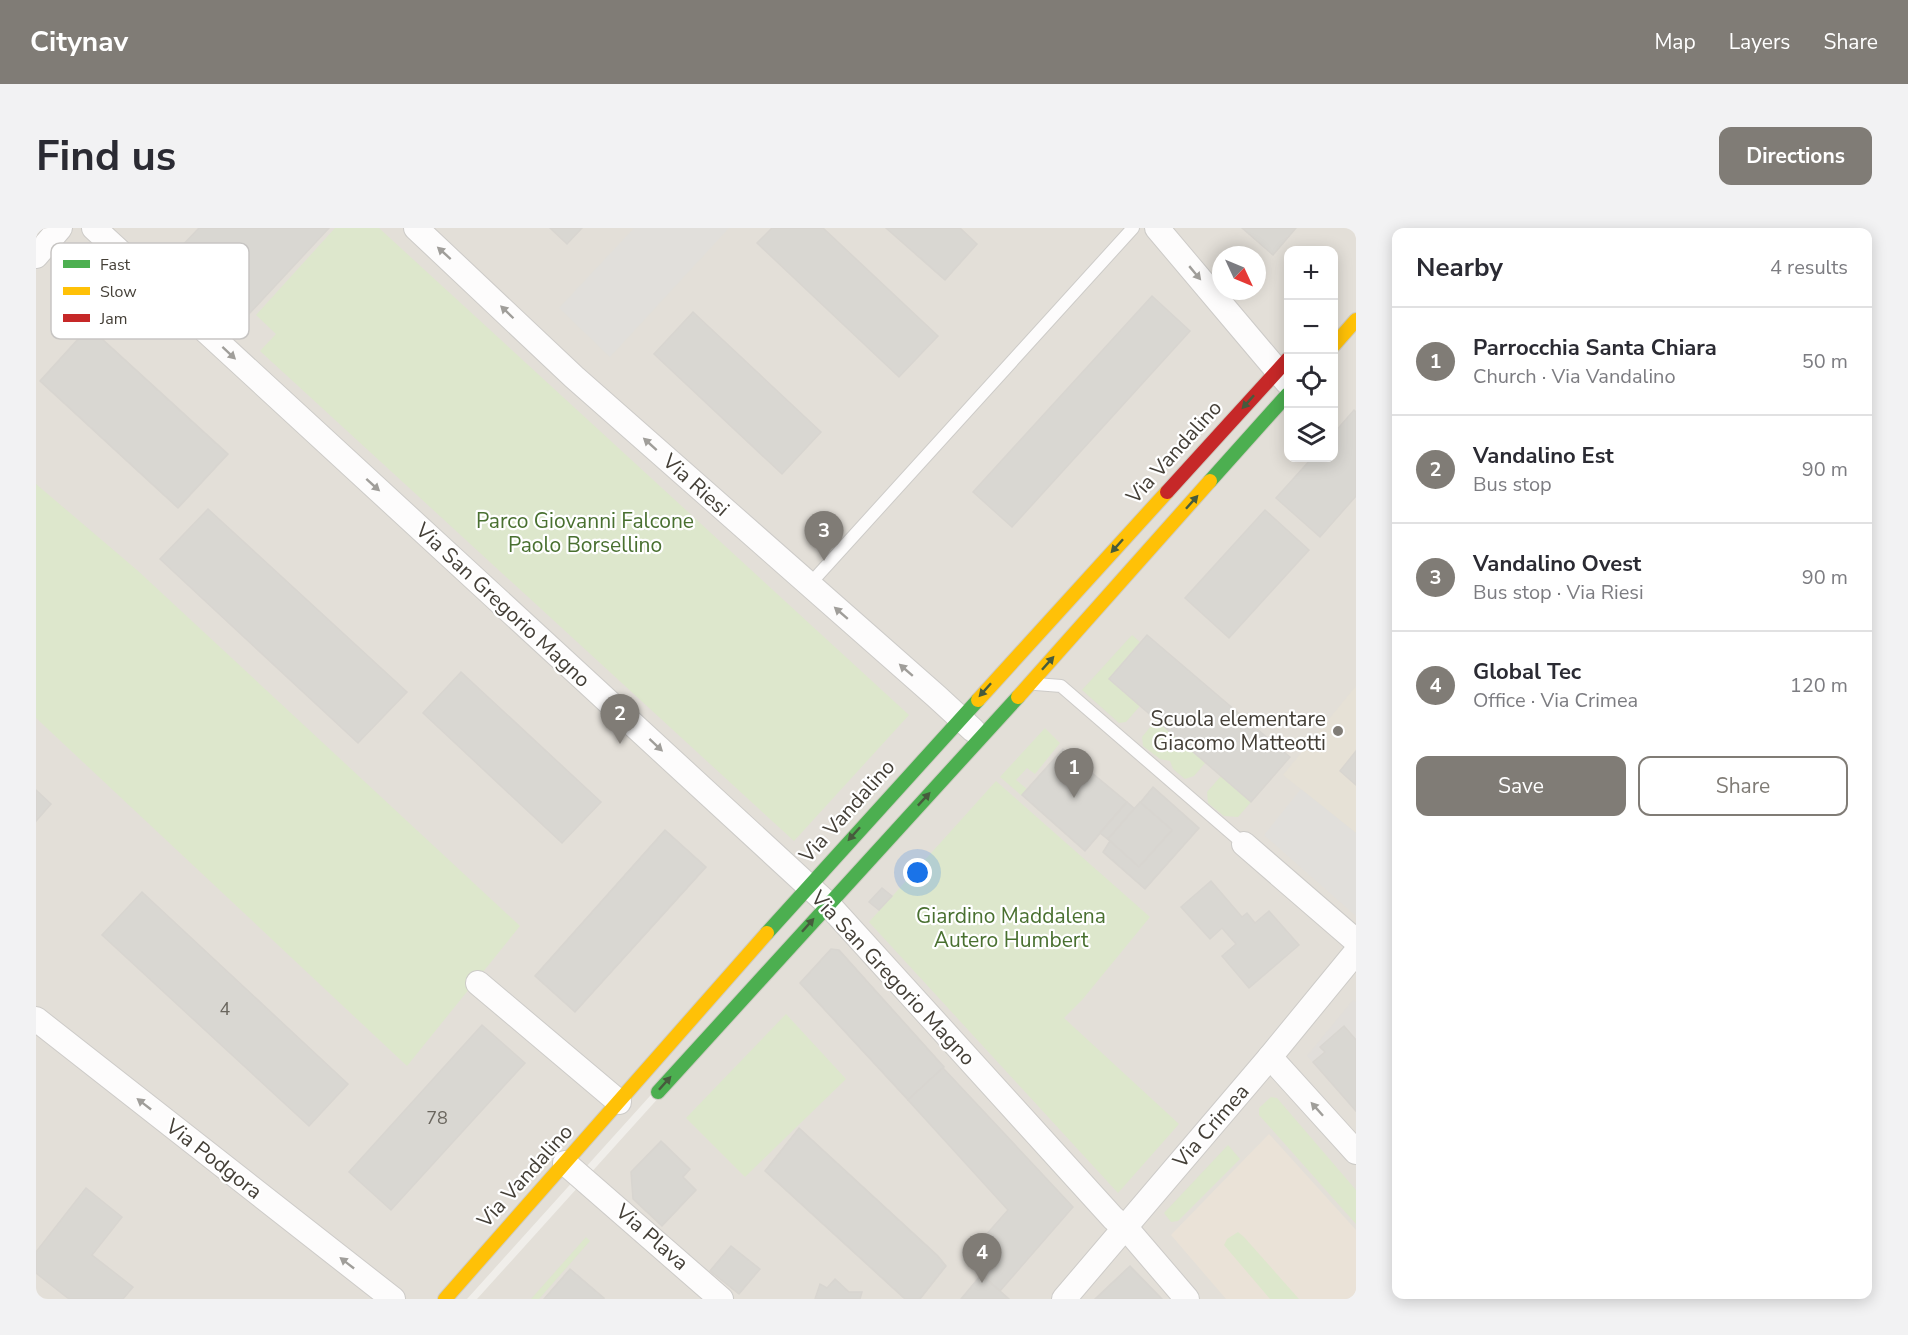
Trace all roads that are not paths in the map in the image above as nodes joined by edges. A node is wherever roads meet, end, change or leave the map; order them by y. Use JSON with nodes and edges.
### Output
{"nodes":[{"id":1,"x":60,"y":228,"type":"edge"},
{"id":2,"x":94,"y":228,"type":"edge"},
{"id":3,"x":416,"y":228,"type":"edge"},
{"id":4,"x":1133,"y":228,"type":"edge"},
{"id":5,"x":1157,"y":228,"type":"edge"},
{"id":6,"x":110,"y":243,"type":"edge"},
{"id":7,"x":36,"y":256,"type":"edge"},
{"id":8,"x":1356,"y":320,"type":"edge"},
{"id":9,"x":214,"y":339,"type":"edge"},
{"id":10,"x":1338,"y":340,"type":"edge"},
{"id":11,"x":1284,"y":370,"type":"edge"},
{"id":12,"x":1284,"y":372,"type":"edge"},
{"id":13,"x":1284,"y":398,"type":"edge"},
{"id":14,"x":809,"y":585,"type":"junction"},
{"id":15,"x":1030,"y":683,"type":"junction"},
{"id":16,"x":960,"y":718,"type":"junction"},
{"id":17,"x":981,"y":738,"type":"junction"},
{"id":18,"x":1241,"y":842,"type":"joint"},
{"id":19,"x":808,"y":886,"type":"junction"},
{"id":20,"x":828,"y":904,"type":"junction"},
{"id":21,"x":1356,"y":942,"type":"edge"},
{"id":22,"x":1356,"y":952,"type":"edge"},
{"id":23,"x":478,"y":983,"type":"dead end"},
{"id":24,"x":36,"y":1019,"type":"edge"},
{"id":25,"x":1270,"y":1058,"type":"junction"},
{"id":26,"x":650,"y":1100,"type":"dead end"},
{"id":27,"x":619,"y":1102,"type":"junction"},
{"id":28,"x":1356,"y":1152,"type":"edge"},
{"id":29,"x":578,"y":1172,"type":"junction"},
{"id":30,"x":1124,"y":1227,"type":"junction"},
{"id":31,"x":393,"y":1299,"type":"edge"},
{"id":32,"x":445,"y":1299,"type":"edge"},
{"id":33,"x":721,"y":1299,"type":"edge"},
{"id":34,"x":1064,"y":1299,"type":"edge"},
{"id":35,"x":1187,"y":1299,"type":"edge"}],
"edges":[{"from":1,"to":7,"type":"street"},
{"from":2,"to":6,"type":"street","name":"Via San Gregorio Magno","one_way":true},
{"from":14,"to":3,"type":"street","name":"Via Riesi","one_way":true},
{"from":4,"to":14,"type":"lane"},
{"from":5,"to":11,"type":"street","one_way":true},
{"from":8,"to":10,"type":"street"},
{"from":9,"to":19,"type":"street","name":"Via San Gregorio Magno","one_way":true},
{"from":12,"to":16,"type":"street","name":"Via Vandalino","one_way":true},
{"from":15,"to":13,"type":"street","one_way":true},
{"from":16,"to":14,"type":"street","name":"Via Riesi","one_way":true},
{"from":15,"to":17,"type":"street"},
{"from":15,"to":18,"type":"lane"},
{"from":16,"to":17,"type":"street","name":"Via Riesi"},
{"from":16,"to":19,"type":"street","name":"Via Vandalino","one_way":true},
{"from":20,"to":17,"type":"street","one_way":true},
{"from":18,"to":21,"type":"street"},
{"from":19,"to":20,"type":"street","name":"Via San Gregorio Magno"},
{"from":19,"to":27,"type":"street","name":"Via Vandalino"},
{"from":26,"to":20,"type":"street","one_way":true},
{"from":20,"to":30,"type":"street","name":"Via San Gregorio Magno"},
{"from":22,"to":25,"type":"street","name":"Via Crimea"},
{"from":23,"to":27,"type":"street"},
{"from":31,"to":24,"type":"street","name":"Via Podgora","one_way":true},
{"from":28,"to":25,"type":"street","one_way":true},
{"from":25,"to":30,"type":"street","name":"Via Crimea"},
{"from":27,"to":29,"type":"street","name":"Via Vandalino"},
{"from":29,"to":32,"type":"street","name":"Via Vandalino"},
{"from":29,"to":33,"type":"street","name":"Via Plava"},
{"from":30,"to":34,"type":"street","name":"Via Crimea"},
{"from":30,"to":35,"type":"street","name":"Via San Gregorio Magno"}]}
